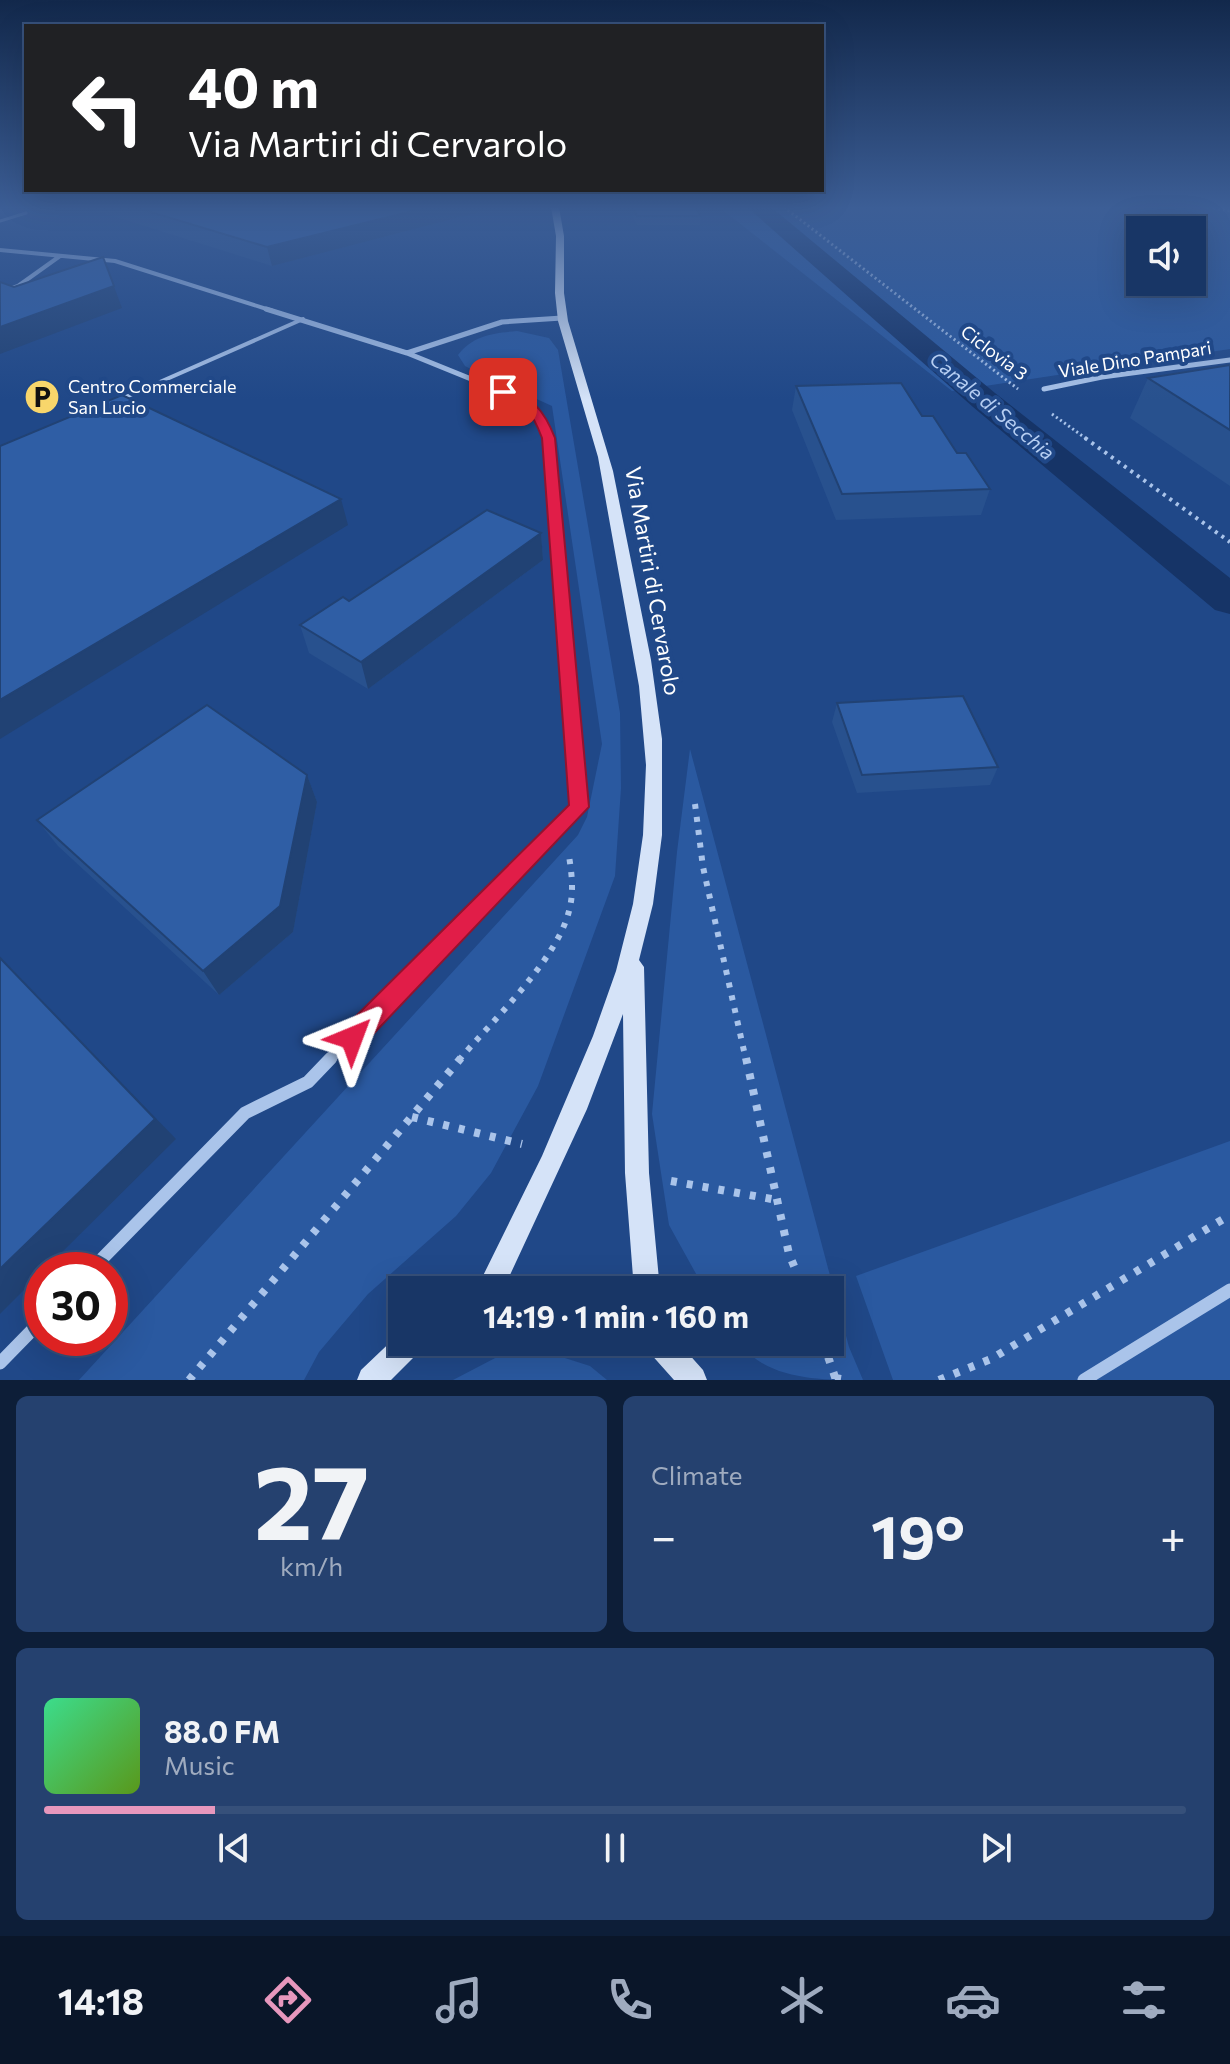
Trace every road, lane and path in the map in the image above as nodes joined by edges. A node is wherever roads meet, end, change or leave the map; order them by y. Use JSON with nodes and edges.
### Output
{"nodes":[{"id":1,"x":38,"y":271,"type":"edge"},
{"id":2,"x":149,"y":271,"type":"edge"},
{"id":3,"x":561,"y":271,"type":"edge"},
{"id":4,"x":867,"y":271,"type":"edge"},
{"id":5,"x":0,"y":292,"type":"edge"},
{"id":6,"x":562,"y":318,"type":"junction"},
{"id":7,"x":303,"y":319,"type":"junction"},
{"id":8,"x":407,"y":353,"type":"junction"},
{"id":9,"x":1230,"y":360,"type":"edge"},
{"id":10,"x":1044,"y":389,"type":"dead end"},
{"id":11,"x":1023,"y":393,"type":"dead end"},
{"id":12,"x":113,"y":403,"type":"edge"},
{"id":13,"x":1049,"y":411,"type":"dead end"},
{"id":14,"x":1230,"y":542,"type":"edge"},
{"id":15,"x":695,"y":804,"type":"dead end"},
{"id":16,"x":552,"y":834,"type":"junction"},
{"id":17,"x":633,"y":954,"type":"junction"},
{"id":18,"x":412,"y":1117,"type":"junction"},
{"id":19,"x":558,"y":1153,"type":"junction"},
{"id":20,"x":637,"y":1173,"type":"junction"},
{"id":21,"x":777,"y":1200,"type":"junction"},
{"id":22,"x":1230,"y":1215,"type":"edge"},
{"id":23,"x":109,"y":1252,"type":"edge"},
{"id":24,"x":496,"y":1276,"type":"edge"},
{"id":25,"x":646,"y":1276,"type":"edge"},
{"id":26,"x":798,"y":1276,"type":"edge"},
{"id":27,"x":1230,"y":1290,"type":"edge"},
{"id":28,"x":24,"y":1338,"type":"edge"},
{"id":29,"x":395,"y":1356,"type":"edge"},
{"id":30,"x":672,"y":1356,"type":"edge"},
{"id":31,"x":828,"y":1356,"type":"edge"},
{"id":32,"x":0,"y":1363,"type":"edge"},
{"id":33,"x":836,"y":1379,"type":"edge"},
{"id":34,"x":189,"y":1380,"type":"edge"},
{"id":35,"x":371,"y":1380,"type":"edge"},
{"id":36,"x":693,"y":1380,"type":"edge"},
{"id":37,"x":847,"y":1380,"type":"edge"},
{"id":38,"x":939,"y":1380,"type":"edge"},
{"id":39,"x":1084,"y":1380,"type":"edge"}],
"edges":[{"from":1,"to":5,"type":"street"},
{"from":2,"to":7,"type":"street"},
{"from":3,"to":6,"type":"main road","name":"Via Martiri di Cervarolo"},
{"from":4,"to":11,"type":"path","name":"Ciclovia 3"},
{"from":6,"to":8,"type":"street"},
{"from":6,"to":17,"type":"main road","name":"Via Martiri di Cervarolo"},
{"from":7,"to":8,"type":"street"},
{"from":7,"to":12,"type":"lane"},
{"from":8,"to":16,"type":"street"},
{"from":9,"to":10,"type":"street","name":"Viale Dino Pampari"},
{"from":13,"to":14,"type":"path"},
{"from":15,"to":21,"type":"path"},
{"from":16,"to":18,"type":"path"},
{"from":16,"to":23,"type":"street"},
{"from":17,"to":19,"type":"main road","name":"Via Martiri di Cervarolo"},
{"from":17,"to":20,"type":"main road","name":"Via Martiri di Cervarolo"},
{"from":18,"to":19,"type":"path"},
{"from":18,"to":34,"type":"path"},
{"from":19,"to":24,"type":"main road","name":"Via Martiri di Cervarolo"},
{"from":20,"to":21,"type":"path"},
{"from":20,"to":25,"type":"main road","name":"Via Martiri di Cervarolo"},
{"from":21,"to":26,"type":"path"},
{"from":22,"to":38,"type":"path"},
{"from":27,"to":39,"type":"street"},
{"from":28,"to":32,"type":"street"},
{"from":29,"to":35,"type":"main road"},
{"from":30,"to":36,"type":"main road"},
{"from":31,"to":33,"type":"path"},
{"from":33,"to":37,"type":"path"}]}
